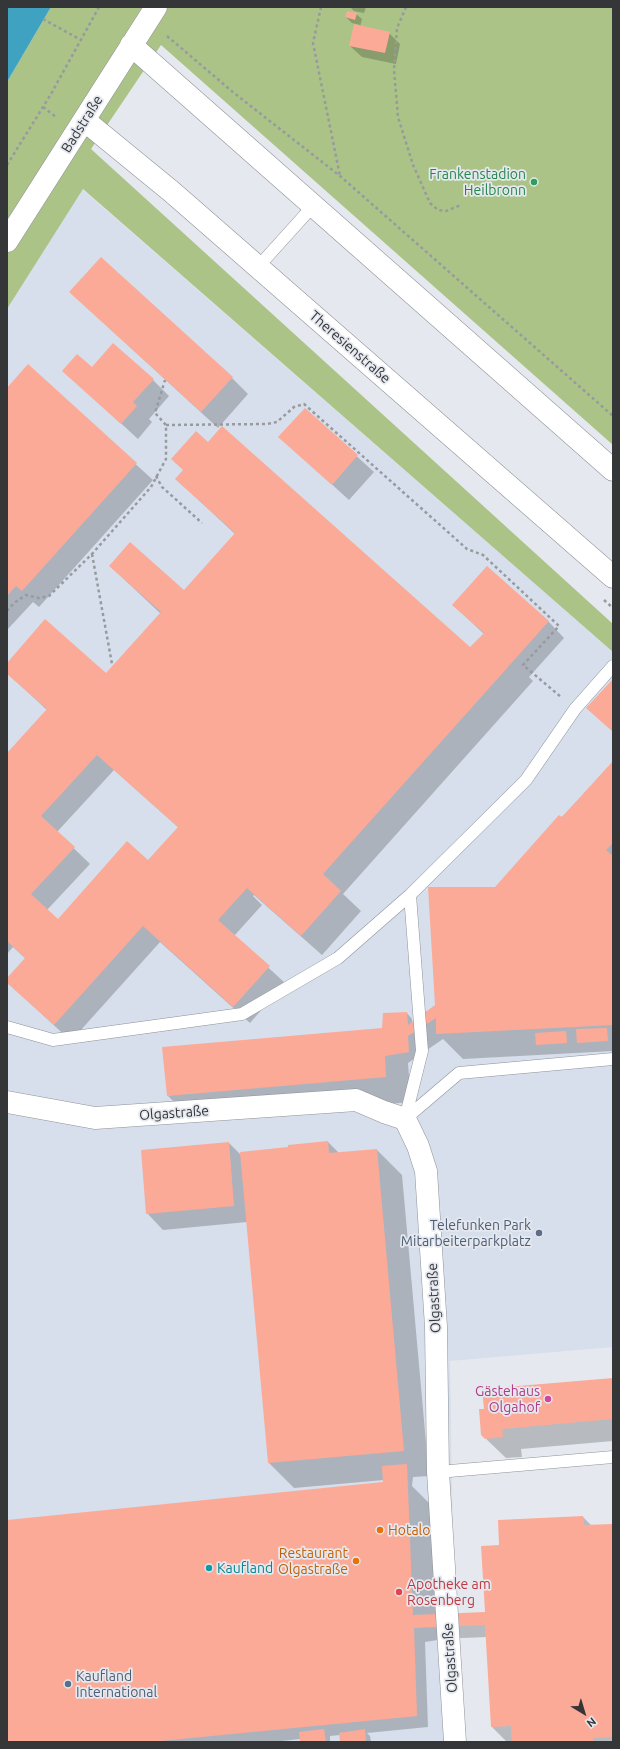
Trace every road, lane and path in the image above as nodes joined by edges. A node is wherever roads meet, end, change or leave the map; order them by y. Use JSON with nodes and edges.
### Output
{"nodes":[{"id":1,"x":100,"y":7,"type":"edge"},
{"id":2,"x":321,"y":7,"type":"edge"},
{"id":3,"x":406,"y":7,"type":"edge"},
{"id":4,"x":151,"y":13,"type":"edge"},
{"id":5,"x":43,"y":19,"type":"dead end"},
{"id":6,"x":80,"y":40,"type":"junction"},
{"id":7,"x":131,"y":45,"type":"junction"},
{"id":8,"x":84,"y":120,"type":"junction"},
{"id":9,"x":7,"y":165,"type":"edge"},
{"id":10,"x":340,"y":176,"type":"junction"},
{"id":11,"x":461,"y":205,"type":"dead end"},
{"id":12,"x":313,"y":206,"type":"junction"},
{"id":13,"x":7,"y":241,"type":"edge"},
{"id":14,"x":258,"y":267,"type":"junction"},
{"id":15,"x":165,"y":380,"type":"dead end"},
{"id":16,"x":613,"y":416,"type":"edge"},
{"id":17,"x":166,"y":425,"type":"junction"},
{"id":18,"x":613,"y":470,"type":"edge"},
{"id":19,"x":156,"y":476,"type":"junction"},
{"id":20,"x":202,"y":523,"type":"dead end"},
{"id":21,"x":92,"y":554,"type":"junction"},
{"id":22,"x":613,"y":577,"type":"edge"},
{"id":23,"x":7,"y":611,"type":"edge"},
{"id":24,"x":112,"y":664,"type":"dead end"},
{"id":25,"x":613,"y":666,"type":"edge"},
{"id":26,"x":575,"y":709,"type":"junction"},
{"id":27,"x":410,"y":895,"type":"junction"},
{"id":28,"x":7,"y":1027,"type":"edge"},
{"id":29,"x":613,"y":1059,"type":"edge"},
{"id":30,"x":7,"y":1102,"type":"edge"},
{"id":31,"x":405,"y":1118,"type":"junction"},
{"id":32,"x":613,"y":1457,"type":"edge"},
{"id":33,"x":438,"y":1472,"type":"junction"},
{"id":34,"x":455,"y":1742,"type":"edge"}],
"edges":[{"from":1,"to":6,"type":"path"},
{"from":2,"to":10,"type":"path"},
{"from":3,"to":11,"type":"path"},
{"from":4,"to":7,"type":"street","name":"Badstraße"},
{"from":4,"to":10,"type":"path"},
{"from":5,"to":6,"type":"path"},
{"from":6,"to":9,"type":"path"},
{"from":7,"to":8,"type":"street","name":"Badstraße"},
{"from":7,"to":12,"type":"street"},
{"from":8,"to":13,"type":"street","name":"Badstraße"},
{"from":8,"to":14,"type":"street","name":"Theresienstraße"},
{"from":10,"to":16,"type":"path"},
{"from":12,"to":14,"type":"lane"},
{"from":12,"to":18,"type":"street"},
{"from":14,"to":22,"type":"street","name":"Theresienstraße"},
{"from":15,"to":17,"type":"path"},
{"from":17,"to":19,"type":"path"},
{"from":17,"to":26,"type":"path"},
{"from":19,"to":20,"type":"path"},
{"from":19,"to":21,"type":"path"},
{"from":21,"to":23,"type":"path"},
{"from":21,"to":24,"type":"path"},
{"from":25,"to":26,"type":"lane"},
{"from":26,"to":27,"type":"lane"},
{"from":27,"to":28,"type":"lane"},
{"from":27,"to":31,"type":"lane"},
{"from":29,"to":31,"type":"lane"},
{"from":30,"to":31,"type":"street","name":"Olgastraße"},
{"from":31,"to":33,"type":"street","name":"Olgastraße"},
{"from":32,"to":33,"type":"lane"},
{"from":33,"to":34,"type":"street","name":"Olgastraße"}]}
